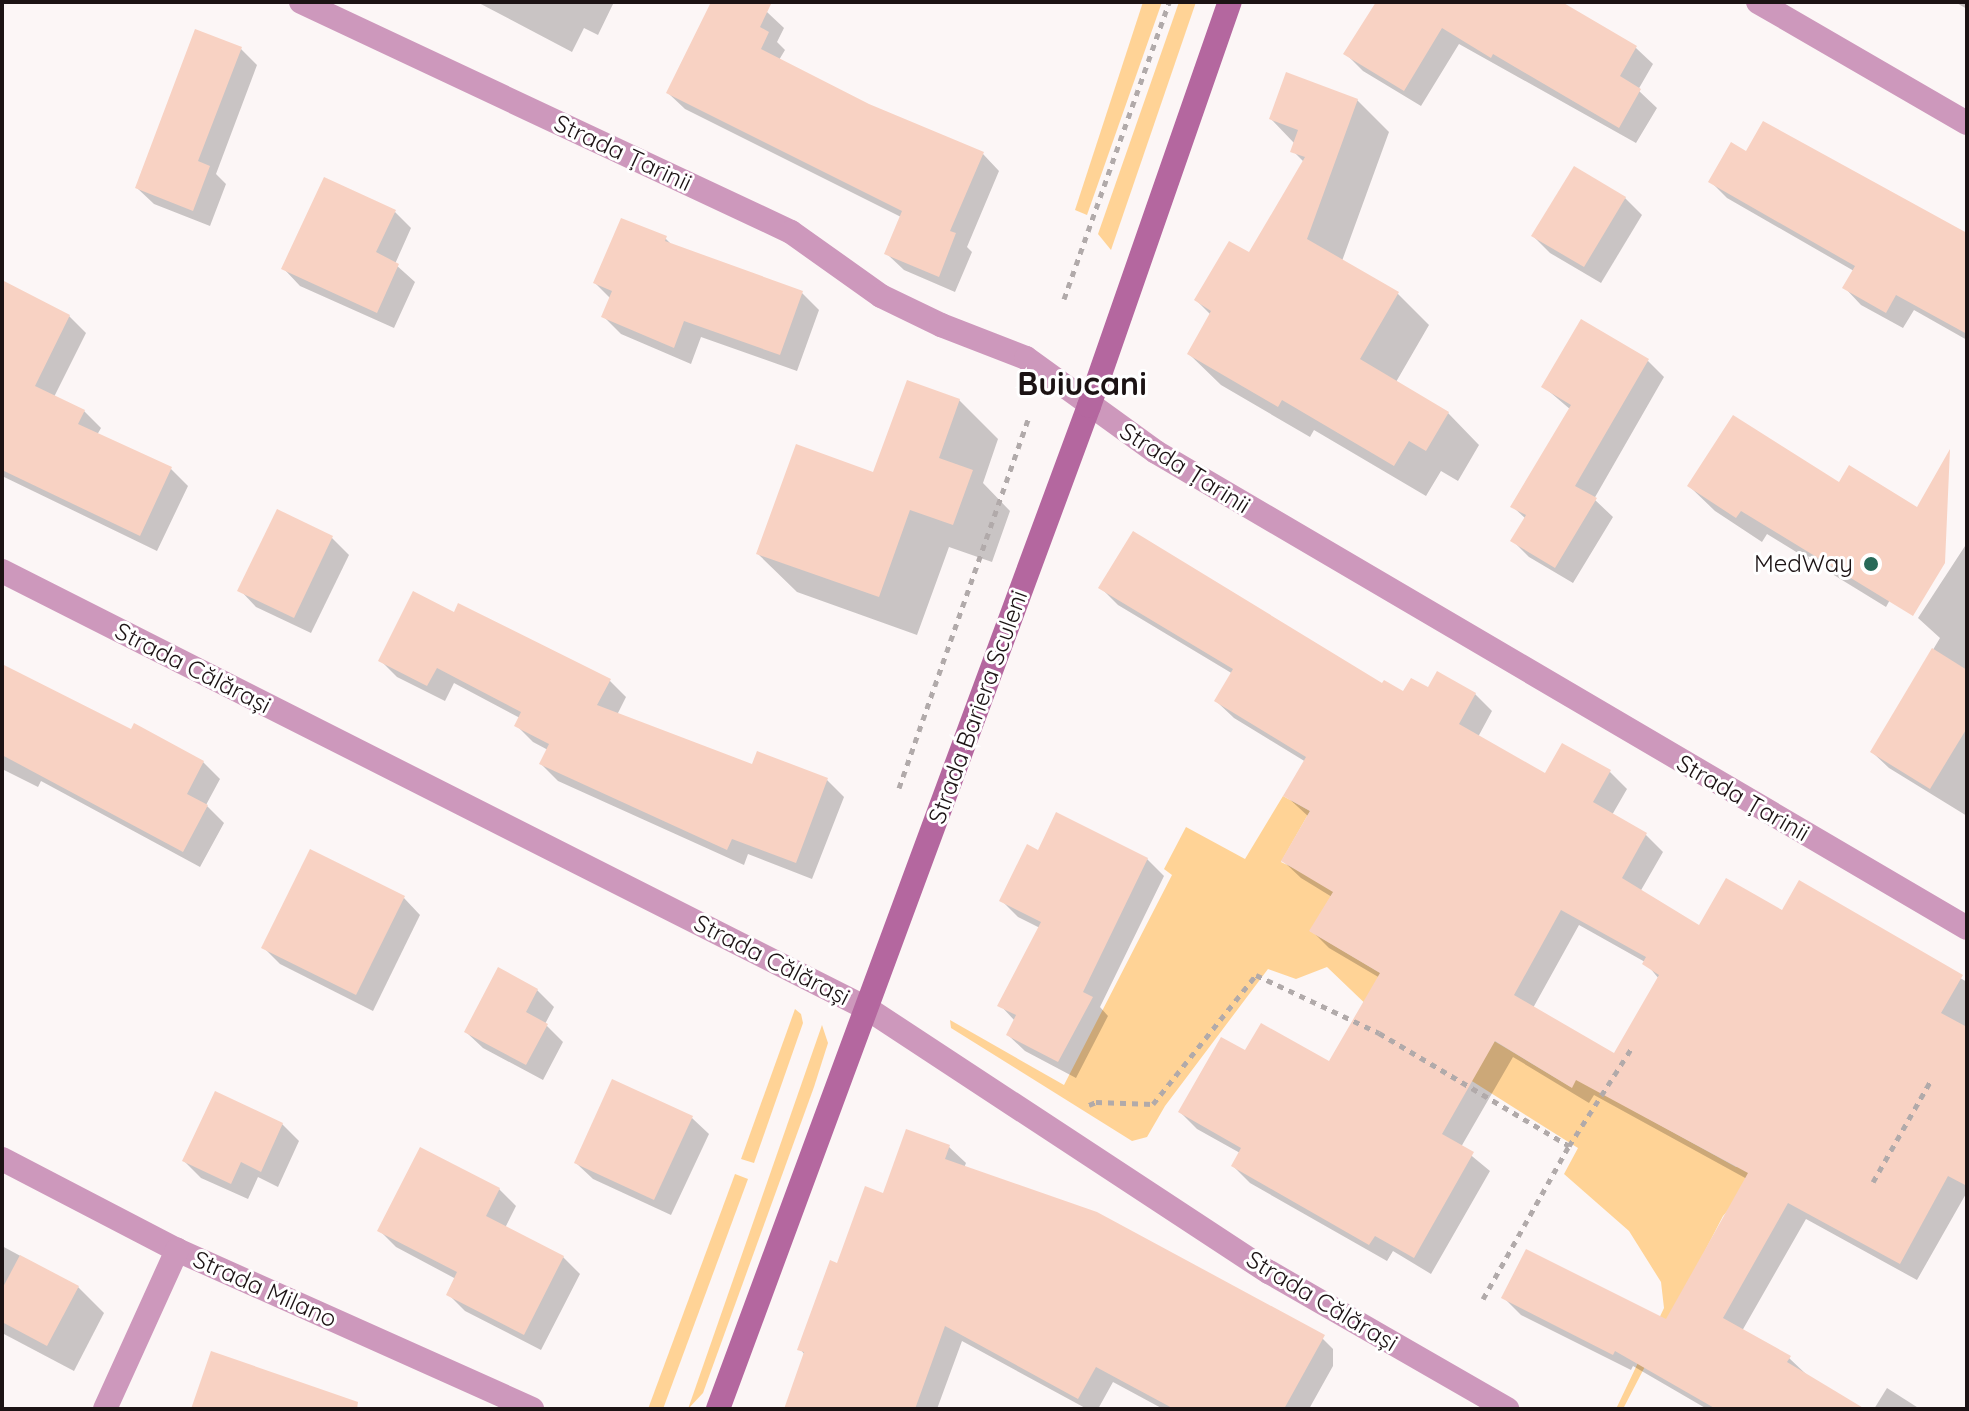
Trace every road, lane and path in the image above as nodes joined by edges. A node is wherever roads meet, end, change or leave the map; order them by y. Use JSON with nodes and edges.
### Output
{"nodes":[{"id":1,"x":301,"y":2,"type":"edge"},
{"id":2,"x":1169,"y":2,"type":"edge"},
{"id":3,"x":1230,"y":2,"type":"edge"},
{"id":4,"x":1758,"y":2,"type":"edge"},
{"id":5,"x":1967,"y":123,"type":"edge"},
{"id":6,"x":1064,"y":299,"type":"dead end"},
{"id":7,"x":1089,"y":406,"type":"junction"},
{"id":8,"x":1029,"y":416,"type":"dead end"},
{"id":9,"x":2,"y":571,"type":"edge"},
{"id":10,"x":898,"y":790,"type":"dead end"},
{"id":11,"x":1967,"y":928,"type":"edge"},
{"id":12,"x":868,"y":1009,"type":"junction"},
{"id":13,"x":1633,"y":1046,"type":"dead end"},
{"id":14,"x":1930,"y":1082,"type":"dead end"},
{"id":15,"x":1050,"y":1126,"type":"junction"},
{"id":16,"x":1569,"y":1146,"type":"junction"},
{"id":17,"x":2,"y":1159,"type":"edge"},
{"id":18,"x":1873,"y":1182,"type":"dead end"},
{"id":19,"x":177,"y":1250,"type":"junction"},
{"id":20,"x":1483,"y":1299,"type":"dead end"},
{"id":21,"x":105,"y":1409,"type":"edge"},
{"id":22,"x":532,"y":1409,"type":"edge"},
{"id":23,"x":718,"y":1409,"type":"edge"},
{"id":24,"x":1507,"y":1409,"type":"edge"}],
"edges":[{"from":1,"to":7,"type":"street","name":"Strada Țarinii"},
{"from":2,"to":6,"type":"path"},
{"from":3,"to":7,"type":"main road","name":"Strada Bariera Sculeni"},
{"from":4,"to":5,"type":"street"},
{"from":7,"to":11,"type":"street","name":"Strada Țarinii"},
{"from":7,"to":12,"type":"main road","name":"Strada Bariera Sculeni"},
{"from":8,"to":10,"type":"path"},
{"from":9,"to":12,"type":"street","name":"Strada Călărași"},
{"from":12,"to":15,"type":"street","name":"Strada Călărași"},
{"from":12,"to":23,"type":"main road","name":"Strada Bariera Sculeni"},
{"from":13,"to":16,"type":"path"},
{"from":14,"to":18,"type":"path"},
{"from":15,"to":16,"type":"path"},
{"from":15,"to":24,"type":"street","name":"Strada Călărași"},
{"from":16,"to":20,"type":"path"},
{"from":17,"to":19,"type":"street","name":"Strada Milano"},
{"from":19,"to":21,"type":"street"},
{"from":19,"to":22,"type":"street","name":"Strada Milano"}]}
